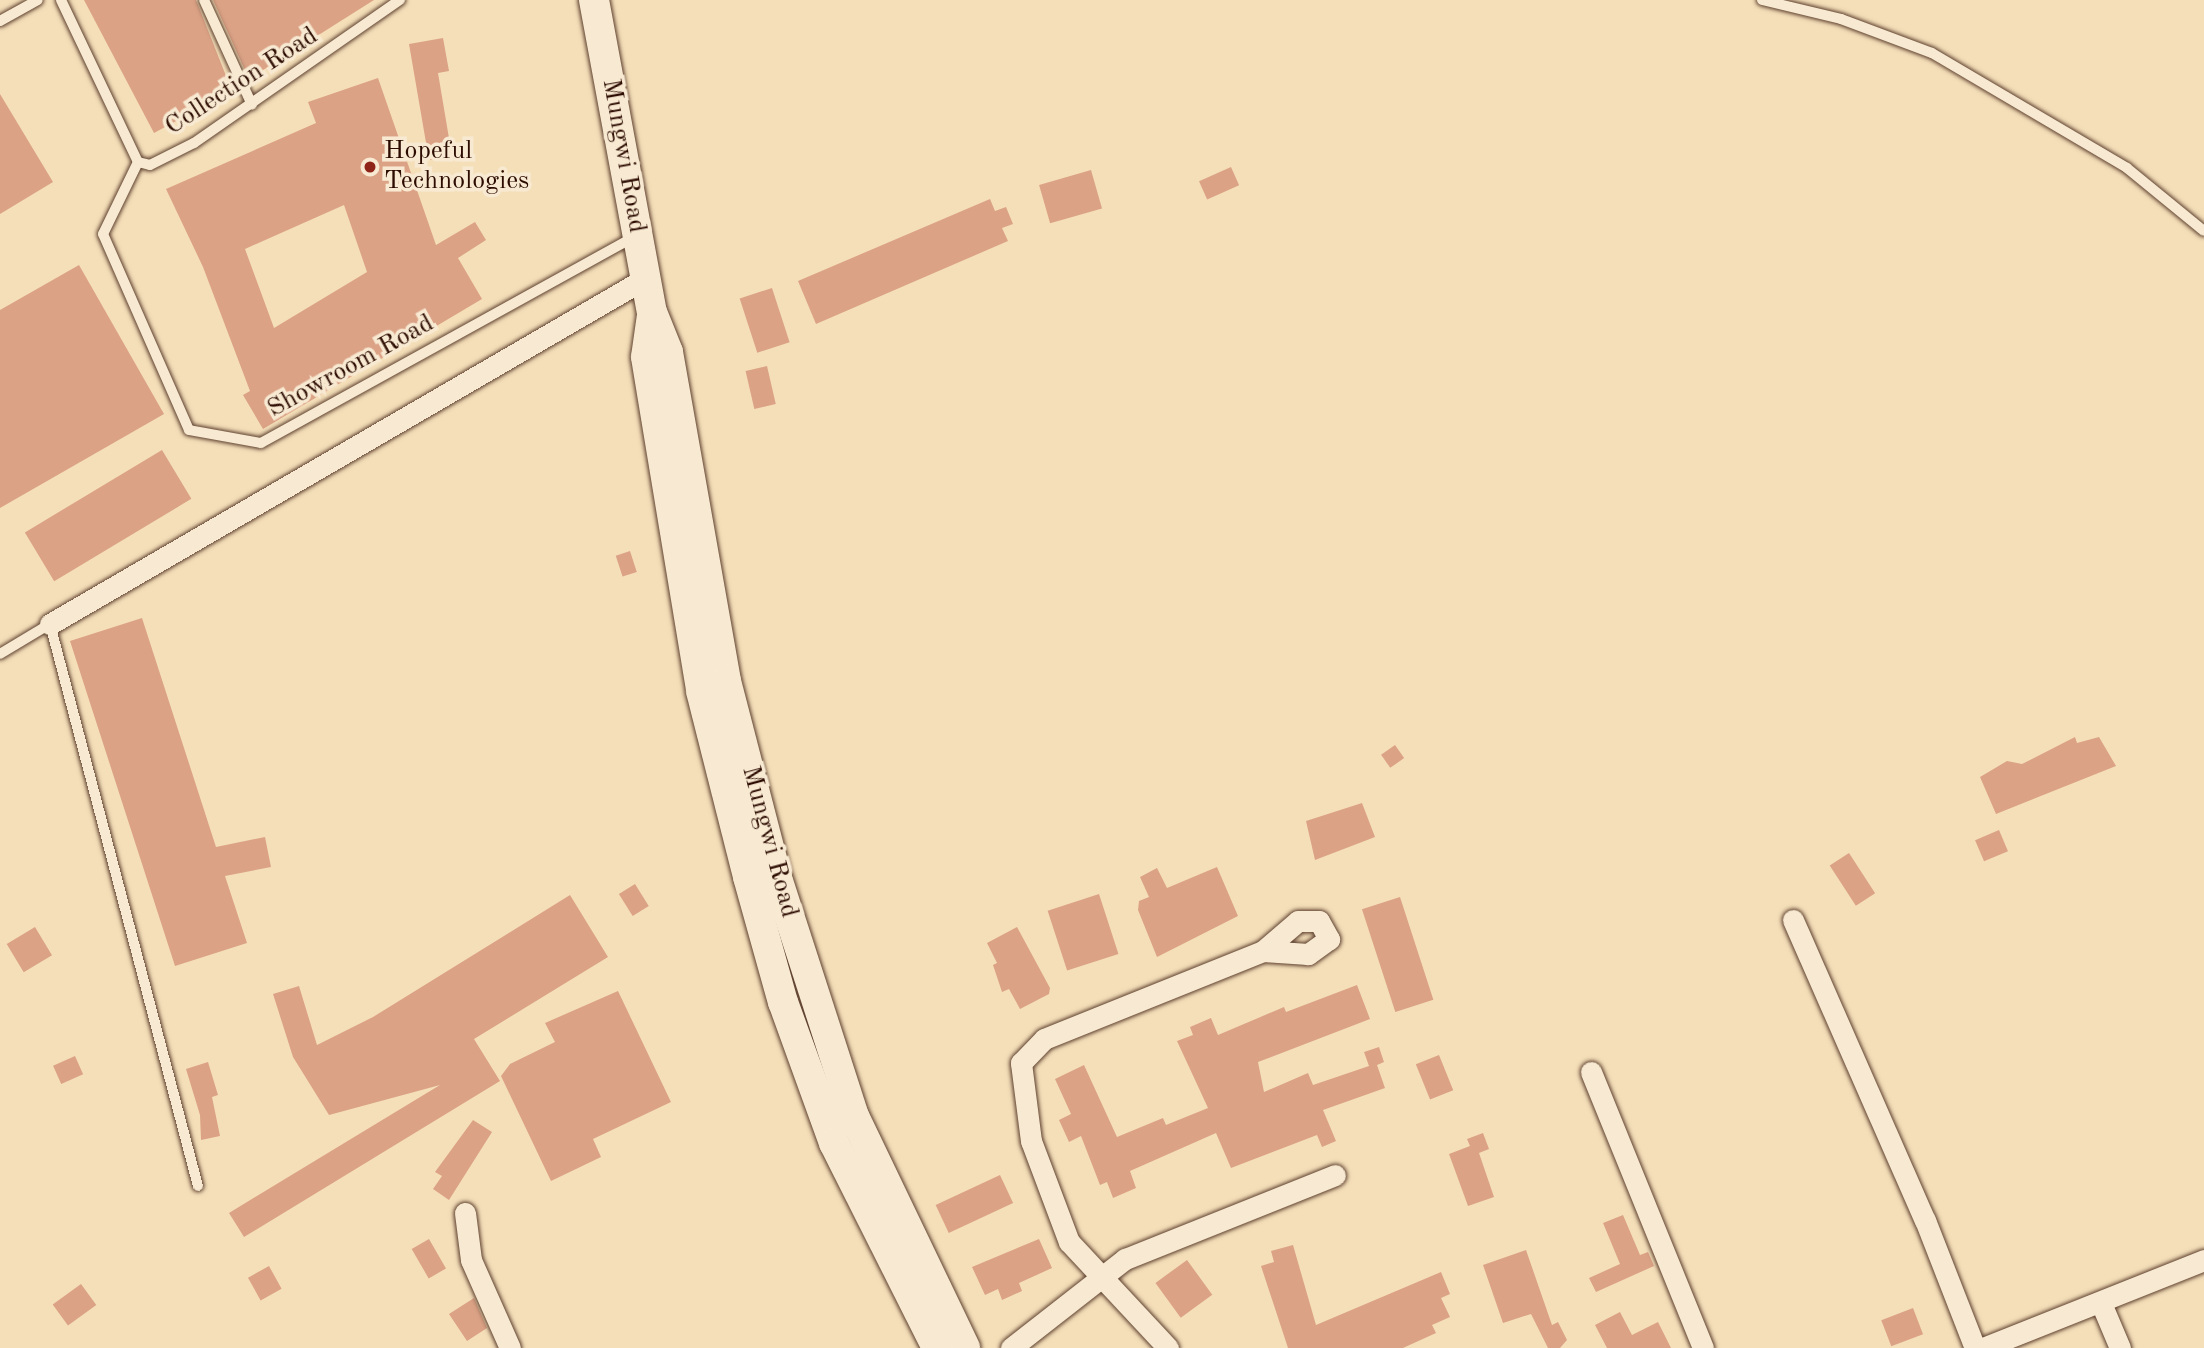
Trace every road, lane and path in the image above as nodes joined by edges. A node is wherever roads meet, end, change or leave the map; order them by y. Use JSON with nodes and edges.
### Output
{"nodes":[{"id":1,"x":38,"y":0,"type":"edge"},
{"id":2,"x":61,"y":0,"type":"edge"},
{"id":3,"x":204,"y":0,"type":"edge"},
{"id":4,"x":400,"y":0,"type":"edge"},
{"id":5,"x":594,"y":0,"type":"edge"},
{"id":6,"x":1762,"y":0,"type":"edge"},
{"id":7,"x":0,"y":22,"type":"edge"},
{"id":8,"x":252,"y":105,"type":"junction"},
{"id":9,"x":138,"y":162,"type":"junction"},
{"id":10,"x":2204,"y":231,"type":"edge"},
{"id":11,"x":637,"y":236,"type":"junction"},
{"id":12,"x":646,"y":278,"type":"junction"},
{"id":13,"x":652,"y":312,"type":"junction"},
{"id":14,"x":50,"y":624,"type":"junction"},
{"id":15,"x":0,"y":654,"type":"edge"},
{"id":16,"x":1793,"y":920,"type":"dead end"},
{"id":17,"x":1263,"y":951,"type":"dead end"},
{"id":18,"x":1591,"y":1072,"type":"dead end"},
{"id":19,"x":1335,"y":1175,"type":"dead end"},
{"id":20,"x":198,"y":1185,"type":"dead end"},
{"id":21,"x":465,"y":1213,"type":"dead end"},
{"id":22,"x":2204,"y":1260,"type":"edge"},
{"id":23,"x":1099,"y":1276,"type":"junction"},
{"id":24,"x":2101,"y":1303,"type":"junction"},
{"id":25,"x":510,"y":1348,"type":"edge"},
{"id":26,"x":937,"y":1348,"type":"edge"},
{"id":27,"x":965,"y":1348,"type":"edge"},
{"id":28,"x":1011,"y":1348,"type":"edge"},
{"id":29,"x":1168,"y":1348,"type":"edge"},
{"id":30,"x":1703,"y":1348,"type":"edge"},
{"id":31,"x":1975,"y":1348,"type":"edge"},
{"id":32,"x":1983,"y":1348,"type":"edge"},
{"id":33,"x":2120,"y":1348,"type":"edge"}],
"edges":[{"from":1,"to":7,"type":"lane"},
{"from":2,"to":9,"type":"lane"},
{"from":3,"to":8,"type":"lane"},
{"from":4,"to":8,"type":"lane","name":"Collection Road"},
{"from":5,"to":11,"type":"main road","name":"Mungwi Road"},
{"from":6,"to":10,"type":"lane"},
{"from":8,"to":9,"type":"lane","name":"Collection Road"},
{"from":9,"to":11,"type":"lane","name":"Showroom Road"},
{"from":11,"to":12,"type":"main road","name":"Mungwi Road"},
{"from":12,"to":13,"type":"main road","name":"Mungwi Road"},
{"from":12,"to":14,"type":"street"},
{"from":13,"to":26,"type":"main road","name":"Mungwi Road"},
{"from":13,"to":27,"type":"main road","name":"Mungwi Road"},
{"from":14,"to":15,"type":"lane"},
{"from":14,"to":20,"type":"lane"},
{"from":16,"to":31,"type":"street"},
{"from":17,"to":23,"type":"street"},
{"from":18,"to":30,"type":"street"},
{"from":19,"to":23,"type":"street"},
{"from":21,"to":25,"type":"street"},
{"from":22,"to":24,"type":"street"},
{"from":23,"to":28,"type":"street"},
{"from":23,"to":29,"type":"street"},
{"from":24,"to":32,"type":"street"},
{"from":24,"to":33,"type":"street"}]}
